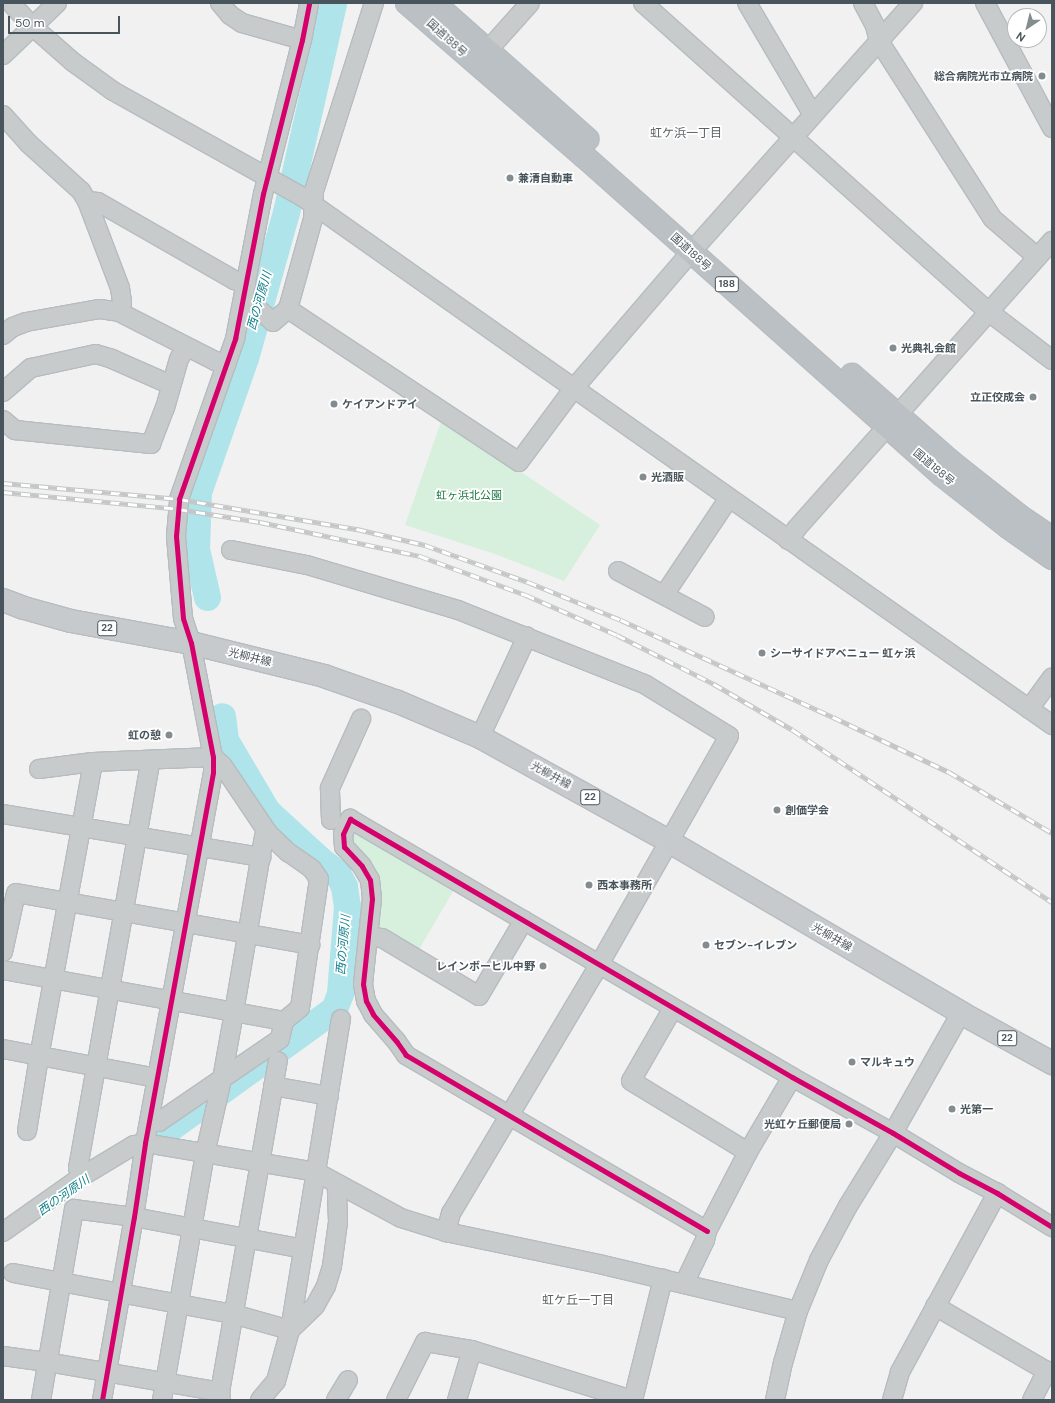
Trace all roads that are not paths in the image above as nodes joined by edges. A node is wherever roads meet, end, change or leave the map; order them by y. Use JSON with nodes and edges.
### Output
{"nodes":[{"id":1,"x":11,"y":3,"type":"edge"},
{"id":2,"x":57,"y":3,"type":"edge"},
{"id":3,"x":220,"y":3,"type":"edge"},
{"id":4,"x":309,"y":3,"type":"edge"},
{"id":5,"x":374,"y":3,"type":"edge"},
{"id":6,"x":407,"y":3,"type":"edge"},
{"id":7,"x":434,"y":3,"type":"edge"},
{"id":8,"x":530,"y":3,"type":"edge"},
{"id":9,"x":643,"y":3,"type":"edge"},
{"id":10,"x":746,"y":3,"type":"edge"},
{"id":11,"x":863,"y":3,"type":"edge"},
{"id":12,"x":913,"y":3,"type":"edge"},
{"id":13,"x":985,"y":3,"type":"edge"},
{"id":14,"x":32,"y":26,"type":"junction"},
{"id":15,"x":302,"y":40,"type":"junction"},
{"id":16,"x":879,"y":41,"type":"junction"},
{"id":17,"x":3,"y":56,"type":"edge"},
{"id":18,"x":482,"y":57,"type":"junction"},
{"id":19,"x":3,"y":115,"type":"edge"},
{"id":20,"x":814,"y":115,"type":"junction"},
{"id":21,"x":1052,"y":128,"type":"edge"},
{"id":22,"x":793,"y":137,"type":"junction"},
{"id":23,"x":266,"y":177,"type":"junction"},
{"id":24,"x":308,"y":200,"type":"junction"},
{"id":25,"x":87,"y":201,"type":"junction"},
{"id":26,"x":1052,"y":241,"type":"edge"},
{"id":27,"x":696,"y":246,"type":"junction"},
{"id":28,"x":1037,"y":257,"type":"junction"},
{"id":29,"x":246,"y":284,"type":"junction"},
{"id":30,"x":243,"y":301,"type":"junction"},
{"id":31,"x":288,"y":309,"type":"junction"},
{"id":32,"x":119,"y":312,"type":"junction"},
{"id":33,"x":989,"y":312,"type":"junction"},
{"id":34,"x":3,"y":335,"type":"edge"},
{"id":35,"x":186,"y":347,"type":"junction"},
{"id":36,"x":1052,"y":360,"type":"edge"},
{"id":37,"x":227,"y":363,"type":"junction"},
{"id":38,"x":171,"y":385,"type":"junction"},
{"id":39,"x":574,"y":388,"type":"junction"},
{"id":40,"x":3,"y":392,"type":"edge"},
{"id":41,"x":3,"y":420,"type":"edge"},
{"id":42,"x":892,"y":420,"type":"junction"},
{"id":43,"x":729,"y":498,"type":"junction"},
{"id":44,"x":1052,"y":538,"type":"edge"},
{"id":45,"x":788,"y":540,"type":"junction"},
{"id":46,"x":231,"y":550,"type":"dead end"},
{"id":47,"x":1052,"y":558,"type":"edge"},
{"id":48,"x":618,"y":571,"type":"dead end"},
{"id":49,"x":664,"y":595,"type":"junction"},
{"id":50,"x":3,"y":600,"type":"edge"},
{"id":51,"x":3,"y":604,"type":"edge"},
{"id":52,"x":24,"y":608,"type":"junction"},
{"id":53,"x":706,"y":617,"type":"dead end"},
{"id":54,"x":528,"y":636,"type":"junction"},
{"id":55,"x":191,"y":643,"type":"junction"},
{"id":56,"x":1052,"y":678,"type":"edge"},
{"id":57,"x":1029,"y":709,"type":"junction"},
{"id":58,"x":361,"y":719,"type":"dead end"},
{"id":59,"x":1052,"y":725,"type":"edge"},
{"id":60,"x":480,"y":737,"type":"junction"},
{"id":61,"x":213,"y":757,"type":"junction"},
{"id":62,"x":151,"y":760,"type":"junction"},
{"id":63,"x":93,"y":762,"type":"junction"},
{"id":64,"x":39,"y":769,"type":"dead end"},
{"id":65,"x":3,"y":814,"type":"edge"},
{"id":66,"x":331,"y":820,"type":"dead end"},
{"id":67,"x":80,"y":828,"type":"junction"},
{"id":68,"x":268,"y":833,"type":"junction"},
{"id":69,"x":137,"y":837,"type":"junction"},
{"id":70,"x":670,"y":842,"type":"junction"},
{"id":71,"x":199,"y":847,"type":"junction"},
{"id":72,"x":261,"y":858,"type":"junction"},
{"id":73,"x":66,"y":903,"type":"junction"},
{"id":74,"x":123,"y":912,"type":"junction"},
{"id":75,"x":524,"y":920,"type":"junction"},
{"id":76,"x":185,"y":923,"type":"junction"},
{"id":77,"x":248,"y":934,"type":"junction"},
{"id":78,"x":369,"y":936,"type":"junction"},
{"id":79,"x":310,"y":945,"type":"junction"},
{"id":80,"x":3,"y":952,"type":"edge"},
{"id":81,"x":599,"y":965,"type":"junction"},
{"id":82,"x":3,"y":970,"type":"edge"},
{"id":83,"x":53,"y":980,"type":"junction"},
{"id":84,"x":109,"y":990,"type":"junction"},
{"id":85,"x":171,"y":1002,"type":"junction"},
{"id":86,"x":673,"y":1008,"type":"junction"},
{"id":87,"x":234,"y":1012,"type":"junction"},
{"id":88,"x":961,"y":1013,"type":"junction"},
{"id":89,"x":341,"y":1019,"type":"dead end"},
{"id":90,"x":284,"y":1021,"type":"junction"},
{"id":91,"x":3,"y":1049,"type":"edge"},
{"id":92,"x":39,"y":1057,"type":"junction"},
{"id":93,"x":278,"y":1061,"type":"dead end"},
{"id":94,"x":1052,"y":1063,"type":"edge"},
{"id":95,"x":96,"y":1066,"type":"junction"},
{"id":96,"x":792,"y":1077,"type":"junction"},
{"id":97,"x":157,"y":1078,"type":"junction"},
{"id":98,"x":222,"y":1079,"type":"junction"},
{"id":99,"x":273,"y":1086,"type":"junction"},
{"id":100,"x":328,"y":1096,"type":"junction"},
{"id":101,"x":508,"y":1116,"type":"junction"},
{"id":102,"x":149,"y":1122,"type":"junction"},
{"id":103,"x":27,"y":1131,"type":"dead end"},
{"id":104,"x":893,"y":1133,"type":"junction"},
{"id":105,"x":145,"y":1143,"type":"junction"},
{"id":106,"x":748,"y":1152,"type":"junction"},
{"id":107,"x":205,"y":1154,"type":"junction"},
{"id":108,"x":260,"y":1164,"type":"junction"},
{"id":109,"x":316,"y":1172,"type":"junction"},
{"id":110,"x":81,"y":1177,"type":"junction"},
{"id":111,"x":337,"y":1184,"type":"junction"},
{"id":112,"x":998,"y":1194,"type":"junction"},
{"id":113,"x":134,"y":1217,"type":"junction"},
{"id":114,"x":1052,"y":1227,"type":"edge"},
{"id":115,"x":193,"y":1228,"type":"junction"},
{"id":116,"x":707,"y":1231,"type":"junction"},
{"id":117,"x":3,"y":1232,"type":"edge"},
{"id":118,"x":446,"y":1232,"type":"junction"},
{"id":119,"x":247,"y":1238,"type":"junction"},
{"id":120,"x":303,"y":1249,"type":"junction"},
{"id":121,"x":13,"y":1273,"type":"dead end"},
{"id":122,"x":663,"y":1279,"type":"junction"},
{"id":123,"x":62,"y":1282,"type":"junction"},
{"id":124,"x":684,"y":1284,"type":"junction"},
{"id":125,"x":121,"y":1293,"type":"junction"},
{"id":126,"x":179,"y":1304,"type":"junction"},
{"id":127,"x":935,"y":1306,"type":"junction"},
{"id":128,"x":798,"y":1311,"type":"junction"},
{"id":129,"x":233,"y":1314,"type":"junction"},
{"id":130,"x":290,"y":1330,"type":"junction"},
{"id":131,"x":472,"y":1350,"type":"junction"},
{"id":132,"x":3,"y":1356,"type":"edge"},
{"id":133,"x":47,"y":1362,"type":"junction"},
{"id":134,"x":106,"y":1373,"type":"junction"},
{"id":135,"x":1050,"y":1373,"type":"edge"},
{"id":136,"x":348,"y":1380,"type":"dead end"},
{"id":137,"x":163,"y":1391,"type":"edge"},
{"id":138,"x":220,"y":1396,"type":"edge"},
{"id":139,"x":41,"y":1400,"type":"edge"},
{"id":140,"x":102,"y":1400,"type":"edge"},
{"id":141,"x":260,"y":1400,"type":"edge"},
{"id":142,"x":336,"y":1400,"type":"edge"},
{"id":143,"x":396,"y":1400,"type":"edge"},
{"id":144,"x":458,"y":1400,"type":"edge"},
{"id":145,"x":633,"y":1400,"type":"edge"},
{"id":146,"x":775,"y":1400,"type":"edge"},
{"id":147,"x":892,"y":1400,"type":"edge"},
{"id":148,"x":1032,"y":1400,"type":"edge"}],
"edges":[{"from":1,"to":14,"type":"street"},
{"from":2,"to":14,"type":"street"},
{"from":3,"to":15,"type":"street"},
{"from":4,"to":15,"type":"street"},
{"from":5,"to":24,"type":"street"},
{"from":6,"to":18,"type":"highway","name":"国道188号","number":"188"},
{"from":7,"to":18,"type":"highway","name":"国道188号","number":"188"},
{"from":8,"to":18,"type":"street"},
{"from":9,"to":22,"type":"street"},
{"from":10,"to":20,"type":"street"},
{"from":11,"to":16,"type":"street"},
{"from":12,"to":16,"type":"street"},
{"from":13,"to":21,"type":"street"},
{"from":14,"to":17,"type":"street"},
{"from":14,"to":23,"type":"street"},
{"from":15,"to":23,"type":"street"},
{"from":16,"to":20,"type":"street"},
{"from":16,"to":28,"type":"street"},
{"from":18,"to":27,"type":"highway","name":"国道188号","number":"188"},
{"from":19,"to":25,"type":"street"},
{"from":20,"to":22,"type":"street"},
{"from":22,"to":27,"type":"street"},
{"from":22,"to":33,"type":"street"},
{"from":23,"to":24,"type":"street"},
{"from":23,"to":29,"type":"street"},
{"from":24,"to":31,"type":"street"},
{"from":24,"to":39,"type":"street"},
{"from":25,"to":29,"type":"street"},
{"from":25,"to":32,"type":"street"},
{"from":26,"to":28,"type":"street"},
{"from":27,"to":39,"type":"street"},
{"from":27,"to":42,"type":"highway","name":"国道188号","number":"188"},
{"from":28,"to":33,"type":"street"},
{"from":29,"to":30,"type":"street"},
{"from":30,"to":31,"type":"street"},
{"from":30,"to":37,"type":"street"},
{"from":31,"to":39,"type":"street"},
{"from":32,"to":34,"type":"street"},
{"from":32,"to":35,"type":"street"},
{"from":33,"to":36,"type":"street"},
{"from":33,"to":42,"type":"street"},
{"from":35,"to":37,"type":"street"},
{"from":35,"to":38,"type":"street"},
{"from":37,"to":55,"type":"street"},
{"from":38,"to":40,"type":"street"},
{"from":38,"to":41,"type":"street"},
{"from":39,"to":43,"type":"street"},
{"from":42,"to":44,"type":"highway","name":"国道188号","number":"188"},
{"from":42,"to":45,"type":"street"},
{"from":42,"to":47,"type":"highway","name":"国道188号","number":"188"},
{"from":43,"to":45,"type":"street"},
{"from":43,"to":49,"type":"street"},
{"from":45,"to":57,"type":"street"},
{"from":46,"to":54,"type":"street"},
{"from":48,"to":49,"type":"street"},
{"from":49,"to":53,"type":"street"},
{"from":50,"to":52,"type":"main road","name":"光柳井線","number":"22"},
{"from":51,"to":52,"type":"street"},
{"from":52,"to":55,"type":"main road","name":"光柳井線","number":"22"},
{"from":54,"to":60,"type":"street"},
{"from":54,"to":70,"type":"street"},
{"from":55,"to":60,"type":"main road","name":"光柳井線","number":"22"},
{"from":55,"to":61,"type":"street"},
{"from":56,"to":57,"type":"street"},
{"from":57,"to":59,"type":"street"},
{"from":58,"to":66,"type":"street"},
{"from":60,"to":70,"type":"main road","name":"光柳井線","number":"22"},
{"from":61,"to":62,"type":"street"},
{"from":61,"to":68,"type":"street"},
{"from":61,"to":71,"type":"street"},
{"from":62,"to":63,"type":"street"},
{"from":62,"to":69,"type":"street"},
{"from":63,"to":64,"type":"street"},
{"from":63,"to":67,"type":"street"},
{"from":65,"to":67,"type":"street"},
{"from":67,"to":69,"type":"street"},
{"from":67,"to":73,"type":"street"},
{"from":68,"to":72,"type":"street"},
{"from":68,"to":79,"type":"street"},
{"from":69,"to":71,"type":"street"},
{"from":69,"to":74,"type":"street"},
{"from":70,"to":81,"type":"street"},
{"from":70,"to":88,"type":"main road","name":"光柳井線","number":"22"},
{"from":71,"to":72,"type":"street"},
{"from":71,"to":76,"type":"street"},
{"from":72,"to":77,"type":"street"},
{"from":73,"to":74,"type":"street"},
{"from":73,"to":80,"type":"street"},
{"from":73,"to":83,"type":"street"},
{"from":74,"to":76,"type":"street"},
{"from":74,"to":84,"type":"street"},
{"from":75,"to":78,"type":"street"},
{"from":75,"to":78,"type":"street"},
{"from":75,"to":81,"type":"street"},
{"from":76,"to":77,"type":"street"},
{"from":76,"to":85,"type":"street"},
{"from":77,"to":79,"type":"street"},
{"from":77,"to":87,"type":"street"},
{"from":78,"to":101,"type":"street"},
{"from":79,"to":90,"type":"street"},
{"from":81,"to":86,"type":"street"},
{"from":81,"to":101,"type":"street"},
{"from":82,"to":83,"type":"street"},
{"from":83,"to":84,"type":"street"},
{"from":83,"to":92,"type":"street"},
{"from":84,"to":85,"type":"street"},
{"from":84,"to":95,"type":"street"},
{"from":85,"to":87,"type":"street"},
{"from":85,"to":97,"type":"street"},
{"from":86,"to":96,"type":"street"},
{"from":86,"to":106,"type":"street"},
{"from":87,"to":90,"type":"street"},
{"from":87,"to":98,"type":"street"},
{"from":88,"to":94,"type":"main road","name":"光柳井線","number":"22"},
{"from":88,"to":104,"type":"street"},
{"from":89,"to":100,"type":"street"},
{"from":90,"to":98,"type":"street"},
{"from":91,"to":92,"type":"street"},
{"from":92,"to":95,"type":"street"},
{"from":92,"to":103,"type":"street"},
{"from":93,"to":99,"type":"street"},
{"from":95,"to":97,"type":"street"},
{"from":95,"to":110,"type":"street"},
{"from":96,"to":104,"type":"street"},
{"from":96,"to":106,"type":"street"},
{"from":97,"to":102,"type":"street"},
{"from":98,"to":102,"type":"street"},
{"from":98,"to":107,"type":"street"},
{"from":99,"to":100,"type":"street"},
{"from":99,"to":108,"type":"street"},
{"from":100,"to":109,"type":"street"},
{"from":101,"to":116,"type":"street"},
{"from":101,"to":118,"type":"street"},
{"from":102,"to":105,"type":"street"},
{"from":104,"to":112,"type":"street"},
{"from":104,"to":128,"type":"street"},
{"from":105,"to":107,"type":"street"},
{"from":105,"to":110,"type":"street"},
{"from":105,"to":113,"type":"street"},
{"from":106,"to":116,"type":"street"},
{"from":107,"to":108,"type":"street"},
{"from":107,"to":115,"type":"street"},
{"from":108,"to":109,"type":"street"},
{"from":108,"to":119,"type":"street"},
{"from":109,"to":111,"type":"street"},
{"from":109,"to":120,"type":"street"},
{"from":110,"to":117,"type":"street"},
{"from":111,"to":118,"type":"street"},
{"from":111,"to":130,"type":"street"},
{"from":112,"to":114,"type":"street"},
{"from":112,"to":127,"type":"street"},
{"from":113,"to":115,"type":"street"},
{"from":113,"to":123,"type":"street"},
{"from":113,"to":125,"type":"street"},
{"from":115,"to":119,"type":"street"},
{"from":115,"to":126,"type":"street"},
{"from":116,"to":124,"type":"street"},
{"from":118,"to":122,"type":"street"},
{"from":119,"to":120,"type":"street"},
{"from":119,"to":129,"type":"street"},
{"from":120,"to":130,"type":"street"},
{"from":121,"to":123,"type":"street"},
{"from":122,"to":124,"type":"street"},
{"from":122,"to":145,"type":"street"},
{"from":123,"to":125,"type":"street"},
{"from":123,"to":133,"type":"street"},
{"from":124,"to":128,"type":"street"},
{"from":125,"to":126,"type":"street"},
{"from":125,"to":134,"type":"street"},
{"from":126,"to":129,"type":"street"},
{"from":126,"to":137,"type":"street"},
{"from":127,"to":135,"type":"street"},
{"from":127,"to":147,"type":"street"},
{"from":128,"to":146,"type":"street"},
{"from":129,"to":130,"type":"street"},
{"from":129,"to":138,"type":"street"},
{"from":130,"to":141,"type":"street"},
{"from":131,"to":143,"type":"street"},
{"from":131,"to":144,"type":"street"},
{"from":131,"to":145,"type":"street"},
{"from":132,"to":133,"type":"street"},
{"from":133,"to":134,"type":"street"},
{"from":133,"to":139,"type":"street"},
{"from":134,"to":137,"type":"street"},
{"from":134,"to":140,"type":"street"},
{"from":135,"to":148,"type":"street"},
{"from":136,"to":142,"type":"street"},
{"from":137,"to":138,"type":"street"}]}
